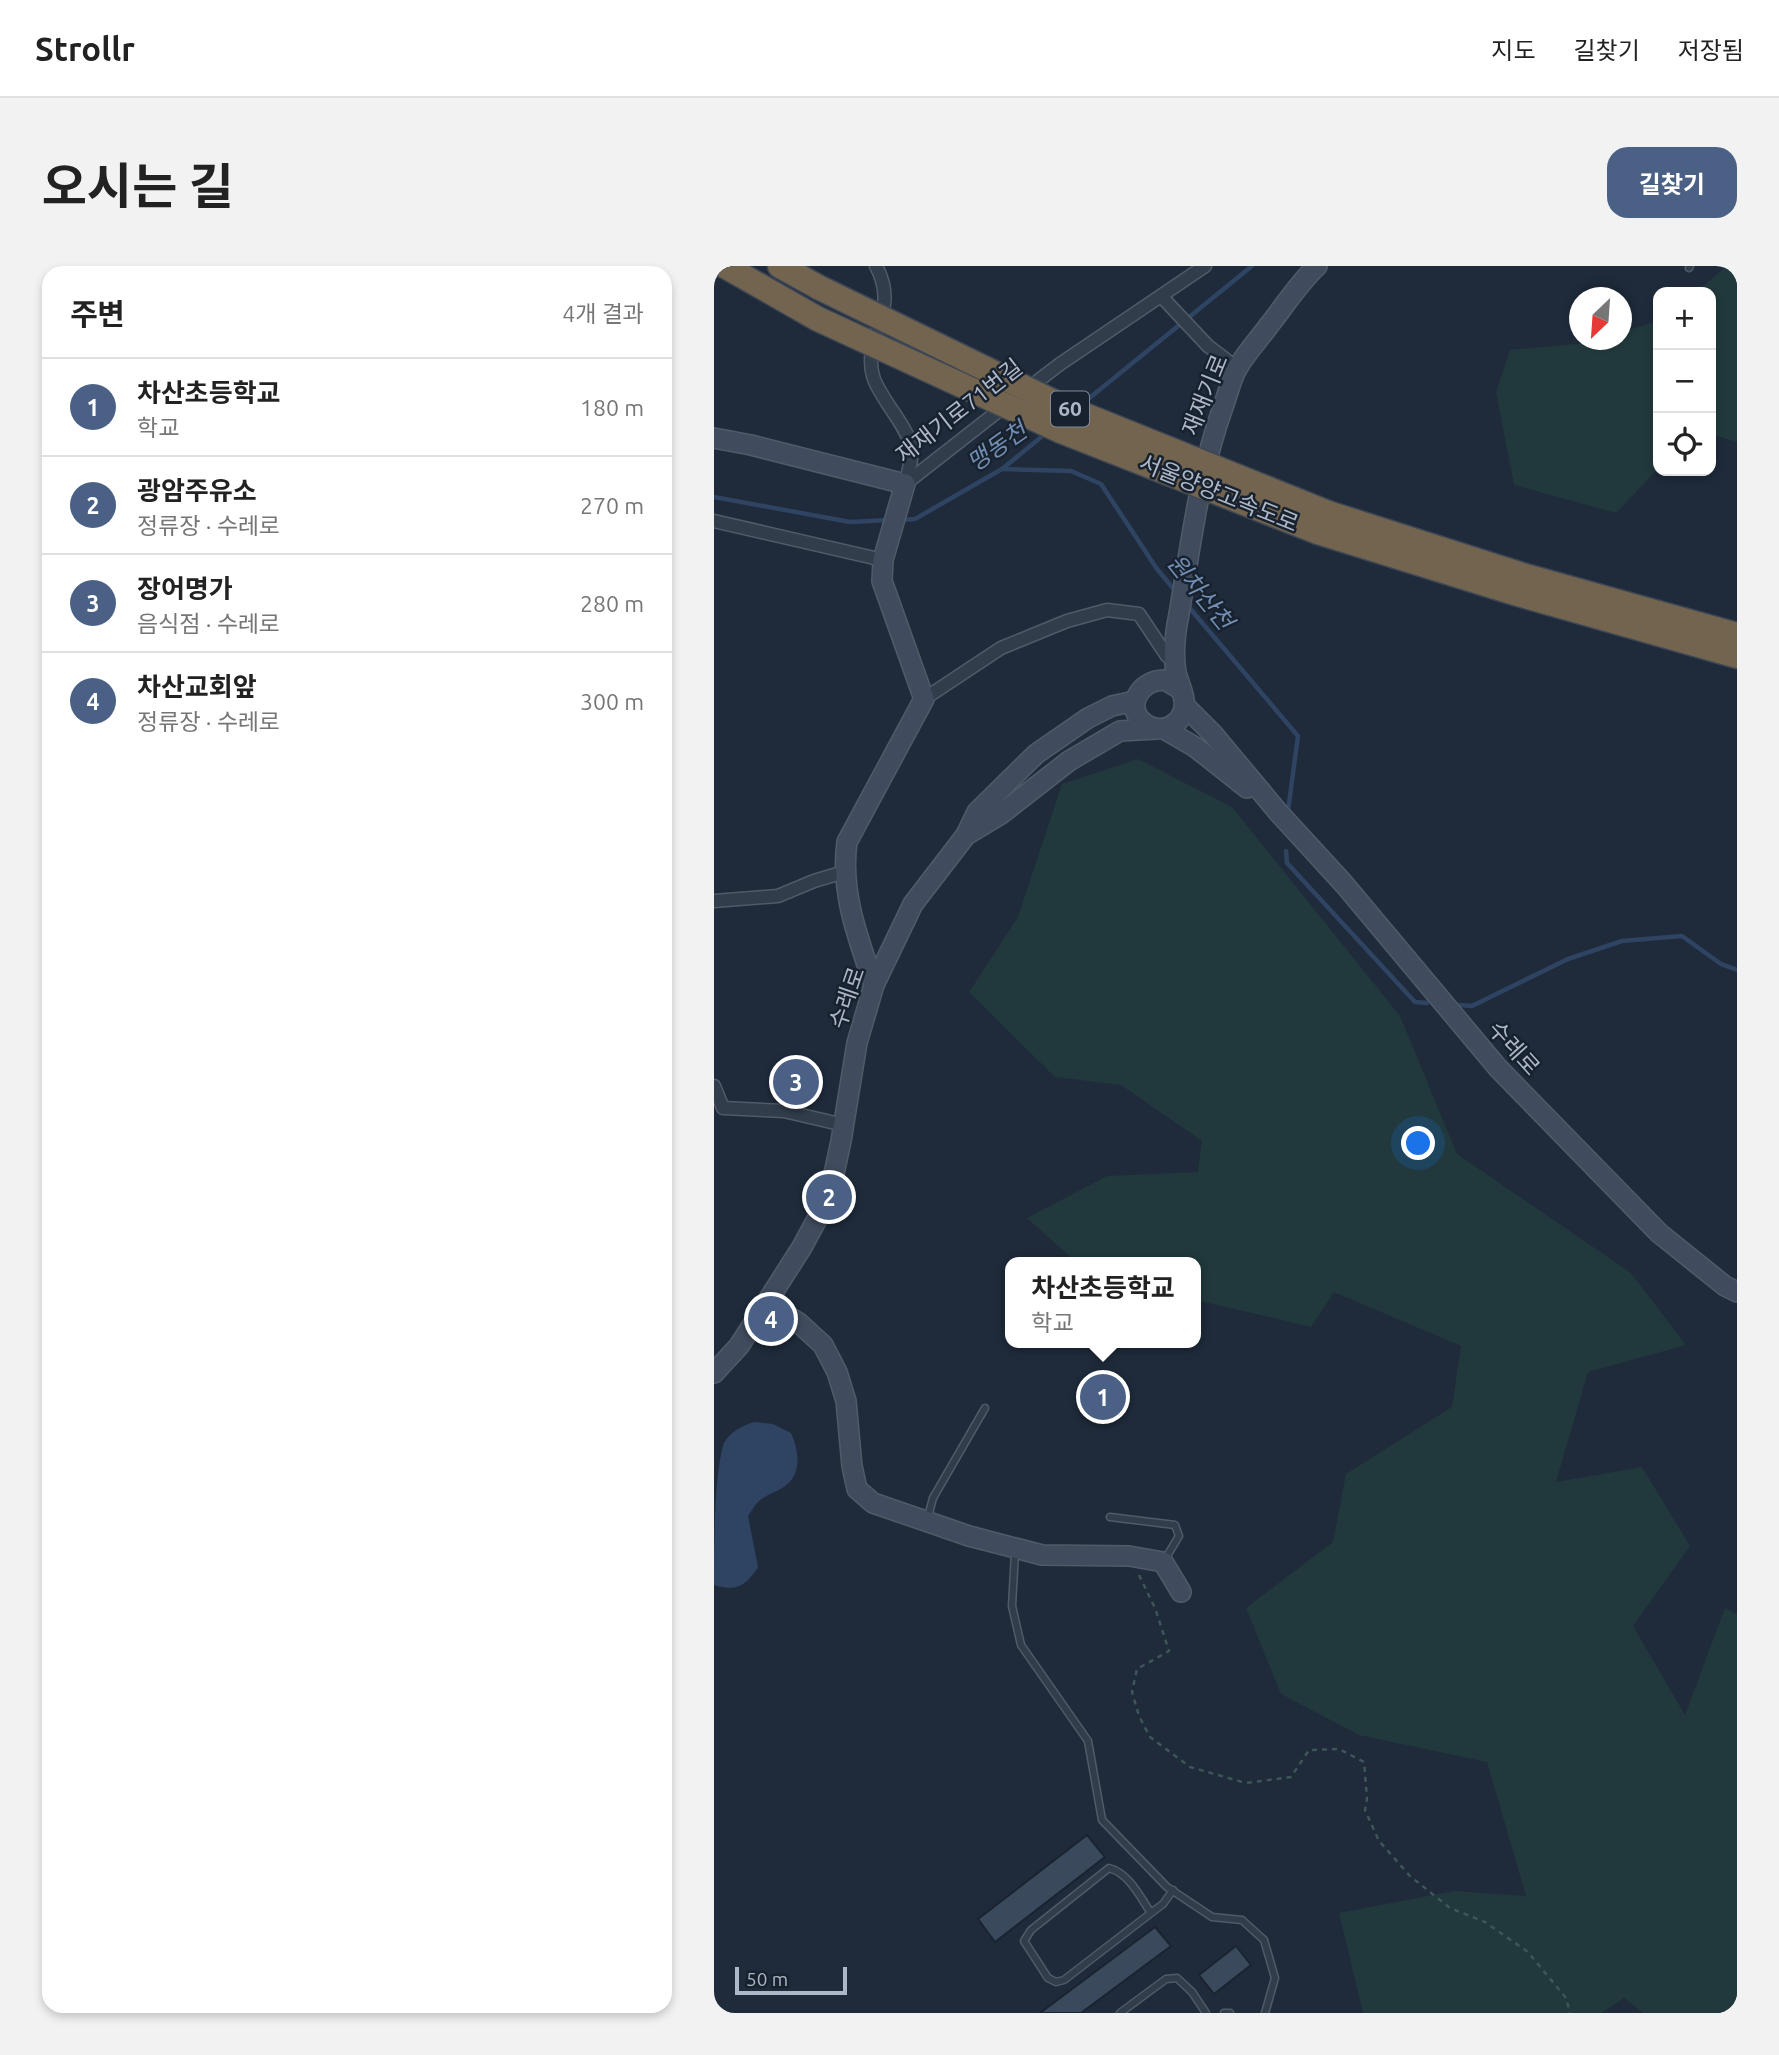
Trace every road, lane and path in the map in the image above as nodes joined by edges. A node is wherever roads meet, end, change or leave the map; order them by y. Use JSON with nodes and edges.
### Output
{"nodes":[{"id":1,"x":725,"y":266,"type":"edge"},
{"id":2,"x":780,"y":266,"type":"edge"},
{"id":3,"x":876,"y":266,"type":"edge"},
{"id":4,"x":1205,"y":266,"type":"edge"},
{"id":5,"x":1317,"y":266,"type":"edge"},
{"id":6,"x":1161,"y":296,"type":"junction"},
{"id":7,"x":1237,"y":368,"type":"junction"},
{"id":8,"x":714,"y":438,"type":"edge"},
{"id":9,"x":905,"y":484,"type":"junction"},
{"id":10,"x":714,"y":521,"type":"edge"},
{"id":11,"x":1323,"y":523,"type":"junction"},
{"id":12,"x":883,"y":560,"type":"junction"},
{"id":13,"x":1176,"y":631,"type":"junction"},
{"id":14,"x":1737,"y":635,"type":"edge"},
{"id":15,"x":1167,"y":656,"type":"junction"},
{"id":16,"x":1737,"y":656,"type":"edge"},
{"id":17,"x":1148,"y":682,"type":"junction"},
{"id":18,"x":1182,"y":697,"type":"junction"},
{"id":19,"x":924,"y":699,"type":"junction"},
{"id":20,"x":1135,"y":701,"type":"junction"},
{"id":21,"x":1161,"y":729,"type":"junction"},
{"id":22,"x":1278,"y":812,"type":"junction"},
{"id":23,"x":966,"y":835,"type":"junction"},
{"id":24,"x":844,"y":872,"type":"junction"},
{"id":25,"x":714,"y":901,"type":"edge"},
{"id":26,"x":874,"y":985,"type":"junction"},
{"id":27,"x":714,"y":1086,"type":"edge"},
{"id":28,"x":844,"y":1125,"type":"junction"},
{"id":29,"x":1737,"y":1292,"type":"edge"},
{"id":30,"x":766,"y":1303,"type":"junction"},
{"id":31,"x":714,"y":1373,"type":"edge"},
{"id":32,"x":985,"y":1408,"type":"dead end"},
{"id":33,"x":1110,"y":1517,"type":"dead end"},
{"id":34,"x":933,"y":1523,"type":"junction"},
{"id":35,"x":1015,"y":1548,"type":"junction"},
{"id":36,"x":1129,"y":1556,"type":"junction"},
{"id":37,"x":1163,"y":1562,"type":"junction"},
{"id":38,"x":1181,"y":1592,"type":"dead end"},
{"id":39,"x":1173,"y":1890,"type":"junction"},
{"id":40,"x":1151,"y":1913,"type":"junction"},
{"id":41,"x":1120,"y":2013,"type":"edge"},
{"id":42,"x":1206,"y":2013,"type":"edge"},
{"id":43,"x":1224,"y":2013,"type":"edge"},
{"id":44,"x":1230,"y":2013,"type":"edge"},
{"id":45,"x":1265,"y":2013,"type":"edge"},
{"id":46,"x":1570,"y":2013,"type":"edge"}],
"edges":[{"from":1,"to":11,"type":"highway","name":"서울양양고속도로","number":"60","bridge":true},
{"from":2,"to":11,"type":"highway","name":"서울양양고속도로","number":"60","bridge":true},
{"from":3,"to":9,"type":"street"},
{"from":4,"to":6,"type":"street","name":"재재기로71번길"},
{"from":5,"to":7,"type":"main road","name":"재재기로"},
{"from":6,"to":7,"type":"street"},
{"from":6,"to":9,"type":"street","name":"재재기로71번길"},
{"from":7,"to":13,"type":"main road","name":"재재기로"},
{"from":8,"to":9,"type":"main road","name":"재재기로71번길"},
{"from":9,"to":12,"type":"main road"},
{"from":10,"to":12,"type":"street"},
{"from":11,"to":14,"type":"highway","name":"서울양양고속도로","number":"60"},
{"from":11,"to":16,"type":"highway","name":"서울양양고속도로","number":"60"},
{"from":12,"to":19,"type":"main road"},
{"from":13,"to":15,"type":"main road"},
{"from":13,"to":18,"type":"main road"},
{"from":15,"to":17,"type":"main road"},
{"from":15,"to":19,"type":"street"},
{"from":17,"to":18,"type":"main road"},
{"from":17,"to":20,"type":"main road"},
{"from":18,"to":21,"type":"main road"},
{"from":18,"to":22,"type":"main road","name":"수레로"},
{"from":19,"to":24,"type":"main road"},
{"from":20,"to":21,"type":"main road"},
{"from":20,"to":23,"type":"main road","name":"수레로"},
{"from":21,"to":22,"type":"main road","name":"수레로"},
{"from":21,"to":23,"type":"main road","name":"수레로"},
{"from":22,"to":29,"type":"main road","name":"수레로"},
{"from":23,"to":26,"type":"main road","name":"수레로"},
{"from":24,"to":25,"type":"street"},
{"from":24,"to":26,"type":"main road"},
{"from":26,"to":28,"type":"main road","name":"수레로"},
{"from":27,"to":28,"type":"street"},
{"from":28,"to":30,"type":"main road","name":"수레로"},
{"from":30,"to":31,"type":"main road","name":"수레로"},
{"from":30,"to":34,"type":"main road"},
{"from":32,"to":34,"type":"lane"},
{"from":33,"to":37,"type":"lane"},
{"from":34,"to":35,"type":"main road"},
{"from":35,"to":36,"type":"main road"},
{"from":35,"to":39,"type":"lane"},
{"from":36,"to":37,"type":"main road"},
{"from":36,"to":46,"type":"path"},
{"from":37,"to":38,"type":"main road"},
{"from":39,"to":40,"type":"lane"},
{"from":39,"to":45,"type":"lane"},
{"from":40,"to":40,"type":"lane"},
{"from":41,"to":42,"type":"lane"},
{"from":43,"to":44,"type":"lane"}]}
